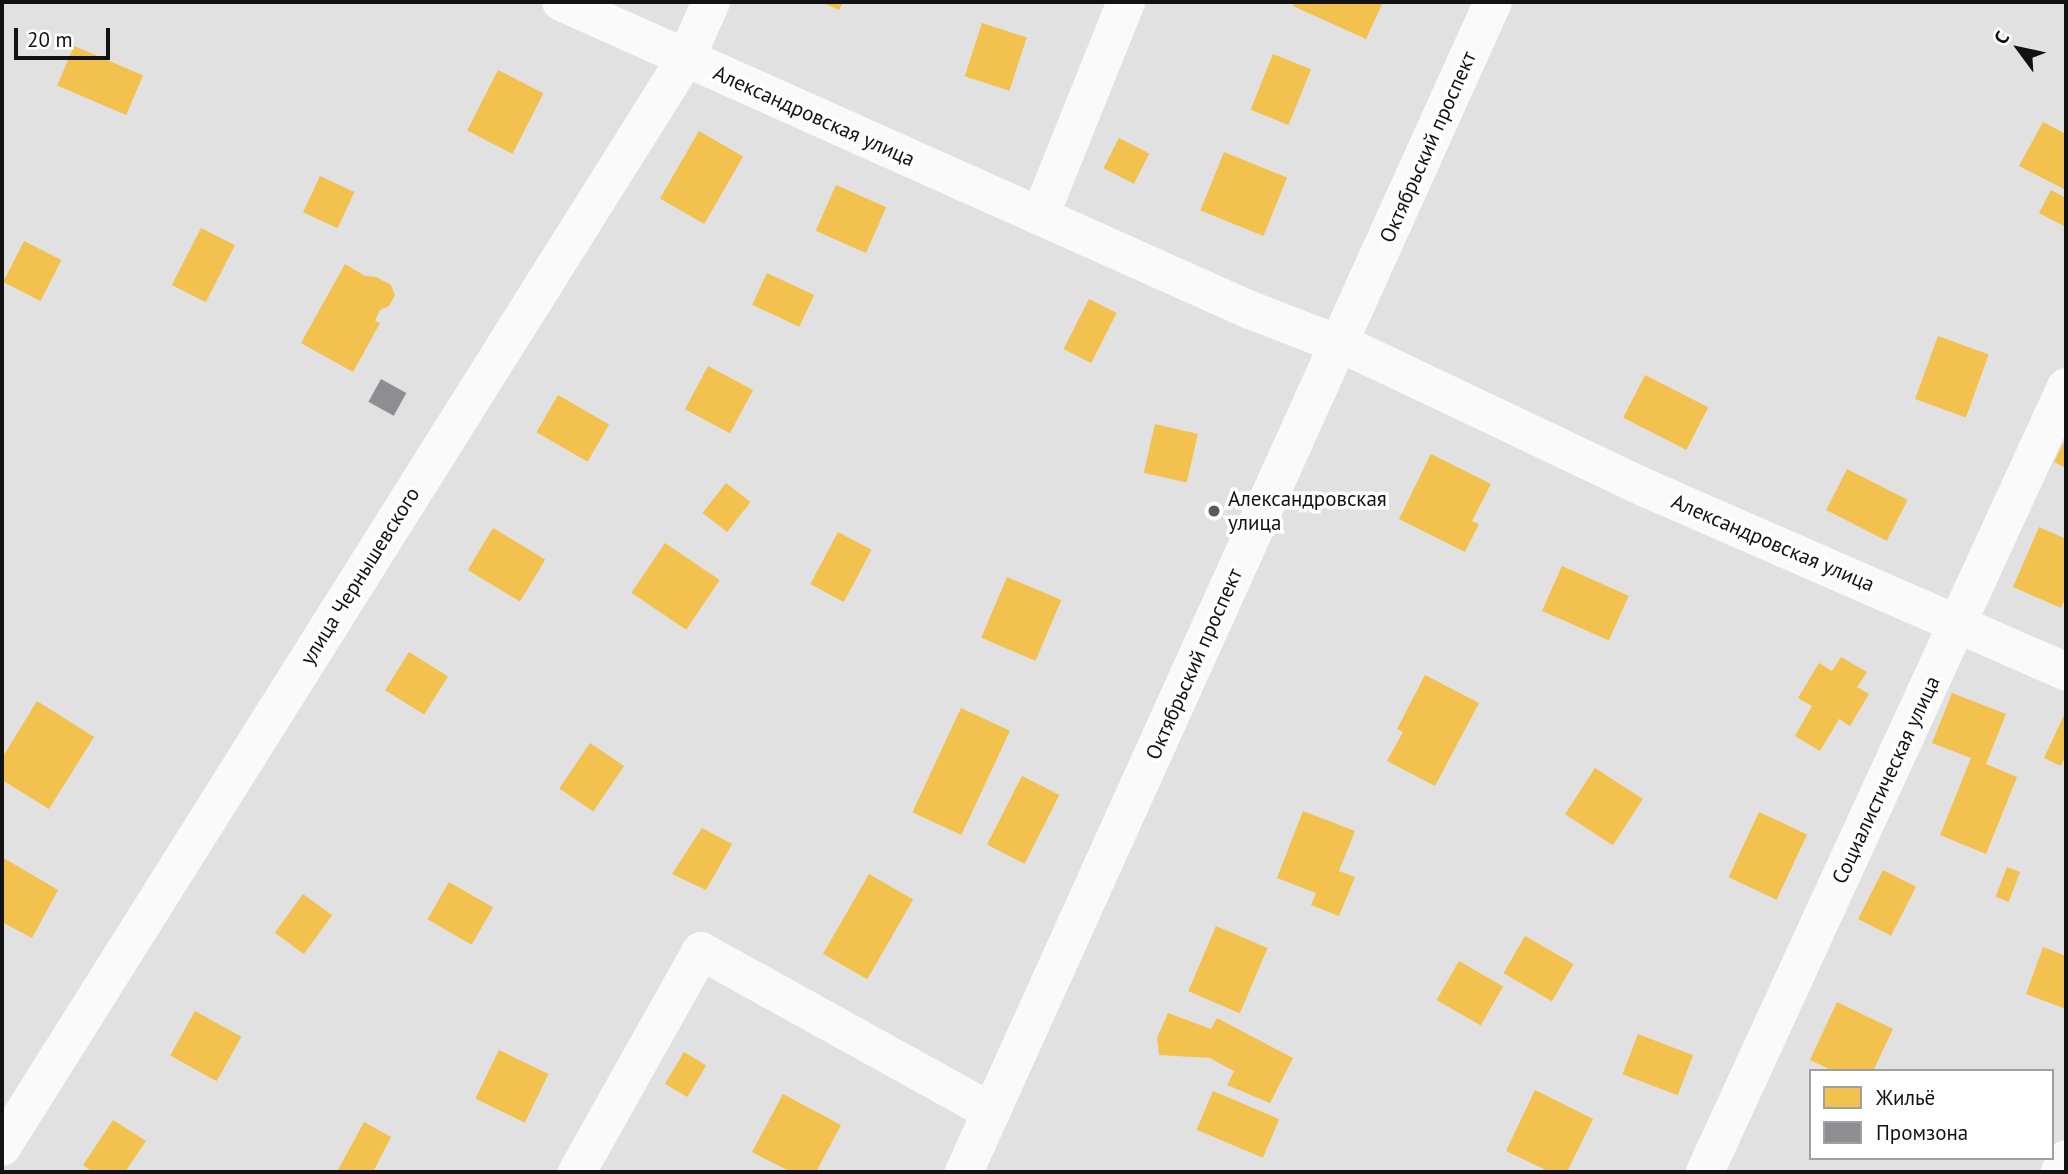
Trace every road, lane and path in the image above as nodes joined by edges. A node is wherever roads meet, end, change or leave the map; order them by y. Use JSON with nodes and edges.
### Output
{"nodes":[{"id":1,"x":561,"y":2,"type":"edge"},
{"id":2,"x":711,"y":2,"type":"edge"},
{"id":3,"x":1126,"y":2,"type":"edge"},
{"id":4,"x":1493,"y":2,"type":"edge"},
{"id":5,"x":686,"y":58,"type":"junction"},
{"id":6,"x":1040,"y":216,"type":"junction"},
{"id":7,"x":1339,"y":344,"type":"junction"},
{"id":8,"x":2066,"y":387,"type":"edge"},
{"id":9,"x":1959,"y":624,"type":"junction"},
{"id":10,"x":2066,"y":672,"type":"edge"},
{"id":11,"x":991,"y":1112,"type":"junction"},
{"id":12,"x":2,"y":1147,"type":"edge"},
{"id":13,"x":2066,"y":1158,"type":"edge"},
{"id":14,"x":577,"y":1172,"type":"edge"},
{"id":15,"x":964,"y":1172,"type":"edge"},
{"id":16,"x":1705,"y":1172,"type":"edge"},
{"id":17,"x":2060,"y":1172,"type":"edge"}],
"edges":[{"from":1,"to":5,"type":"street","name":"Александровская улица"},
{"from":2,"to":5,"type":"street","name":"улица Чернышевского"},
{"from":3,"to":6,"type":"street"},
{"from":4,"to":7,"type":"street","name":"Октябрьский проспект"},
{"from":5,"to":6,"type":"street","name":"Александровская улица"},
{"from":5,"to":12,"type":"street","name":"улица Чернышевского"},
{"from":6,"to":7,"type":"street","name":"Александровская улица"},
{"from":7,"to":9,"type":"street","name":"Александровская улица"},
{"from":7,"to":11,"type":"street","name":"Октябрьский проспект"},
{"from":8,"to":9,"type":"street","name":"Социалистическая улица"},
{"from":9,"to":10,"type":"street","name":"Александровская улица"},
{"from":9,"to":16,"type":"street","name":"Социалистическая улица"},
{"from":11,"to":14,"type":"street"},
{"from":11,"to":15,"type":"street","name":"Октябрьский проспект"},
{"from":13,"to":17,"type":"street"}]}
